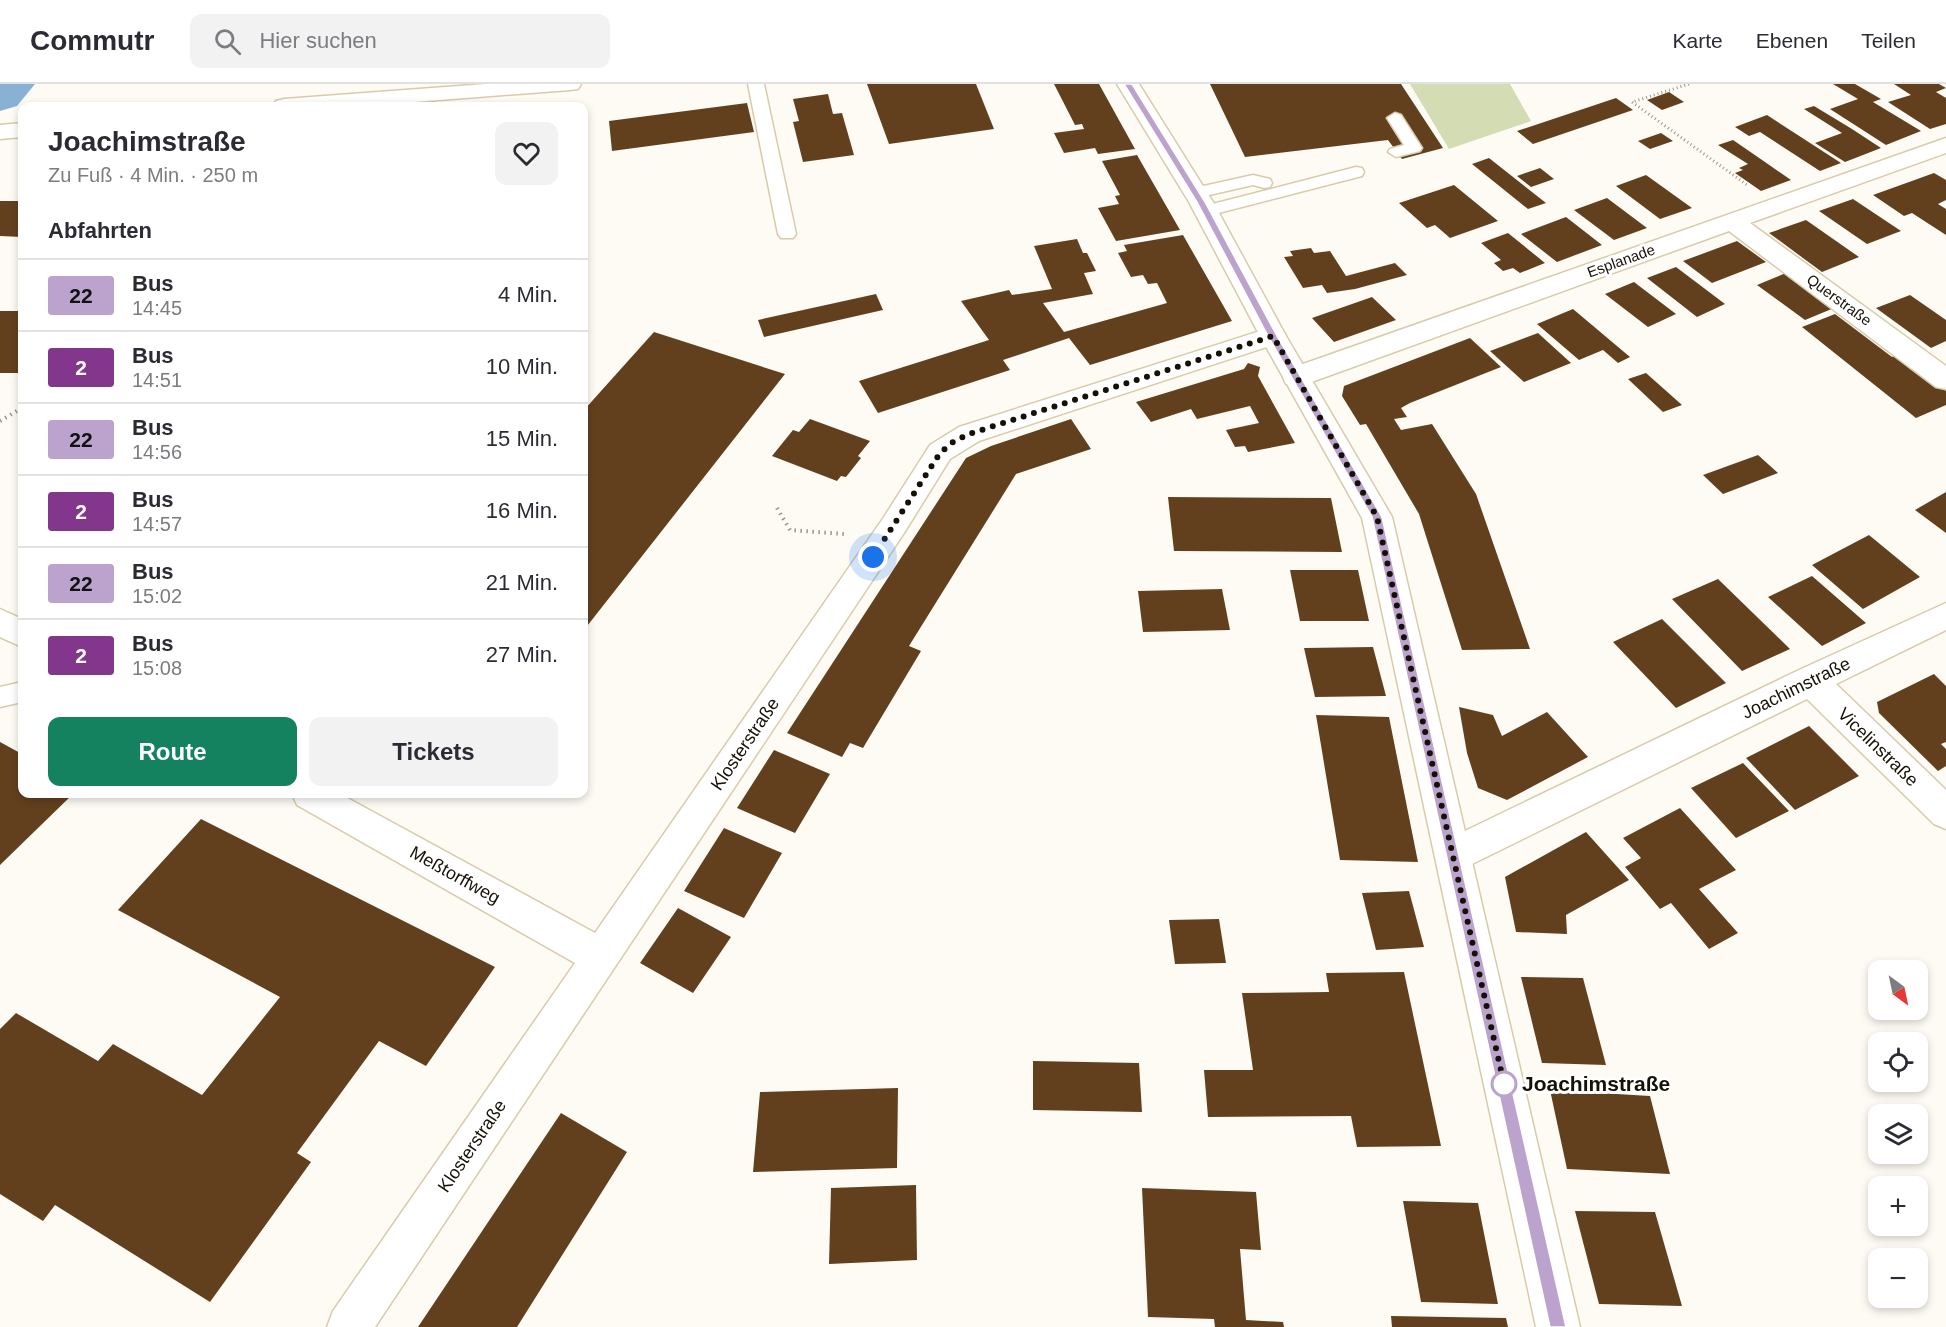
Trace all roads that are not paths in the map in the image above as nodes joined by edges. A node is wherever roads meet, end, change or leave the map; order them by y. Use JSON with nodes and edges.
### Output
{"nodes":[{"id":1,"x":570,"y":84,"type":"edge"},
{"id":2,"x":756,"y":84,"type":"edge"},
{"id":3,"x":1128,"y":84,"type":"edge"},
{"id":4,"x":336,"y":102,"type":"edge"},
{"id":5,"x":1395,"y":118,"type":"dead end"},
{"id":6,"x":18,"y":130,"type":"edge"},
{"id":7,"x":0,"y":132,"type":"edge"},
{"id":8,"x":1946,"y":145,"type":"edge"},
{"id":9,"x":1396,"y":152,"type":"dead end"},
{"id":10,"x":1356,"y":172,"type":"dead end"},
{"id":11,"x":1201,"y":202,"type":"junction"},
{"id":12,"x":1731,"y":221,"type":"junction"},
{"id":13,"x":788,"y":234,"type":"dead end"},
{"id":14,"x":1273,"y":336,"type":"junction"},
{"id":15,"x":1296,"y":377,"type":"junction"},
{"id":16,"x":1946,"y":380,"type":"edge"},
{"id":17,"x":1946,"y":616,"type":"edge"},
{"id":18,"x":0,"y":622,"type":"edge"},
{"id":19,"x":18,"y":632,"type":"edge"},
{"id":20,"x":1810,"y":680,"type":"junction"},
{"id":21,"x":18,"y":693,"type":"edge"},
{"id":22,"x":0,"y":697,"type":"edge"},
{"id":23,"x":316,"y":798,"type":"edge"},
{"id":24,"x":1946,"y":813,"type":"edge"},
{"id":25,"x":1453,"y":855,"type":"junction"},
{"id":26,"x":601,"y":957,"type":"junction"},
{"id":27,"x":349,"y":1327,"type":"edge"},
{"id":28,"x":1558,"y":1327,"type":"edge"}],
"edges":[{"from":1,"to":4,"type":"street"},
{"from":2,"to":13,"type":"lane"},
{"from":3,"to":11,"type":"street"},
{"from":5,"to":9,"type":"lane"},
{"from":6,"to":7,"type":"street"},
{"from":8,"to":12,"type":"street","name":"Esplanade"},
{"from":10,"to":11,"type":"lane"},
{"from":11,"to":14,"type":"street"},
{"from":12,"to":15,"type":"street","name":"Esplanade"},
{"from":12,"to":16,"type":"street","name":"Querstraße"},
{"from":14,"to":15,"type":"street"},
{"from":14,"to":26,"type":"street","name":"Klosterstraße"},
{"from":15,"to":25,"type":"street"},
{"from":17,"to":20,"type":"street","name":"Joachimstraße"},
{"from":18,"to":19,"type":"street"},
{"from":20,"to":24,"type":"street","name":"Vicelinstraße"},
{"from":20,"to":25,"type":"street","name":"Joachimstraße"},
{"from":21,"to":22,"type":"lane"},
{"from":23,"to":26,"type":"street","name":"Meßtorffweg"},
{"from":25,"to":28,"type":"street"},
{"from":26,"to":27,"type":"street","name":"Klosterstraße"}]}
